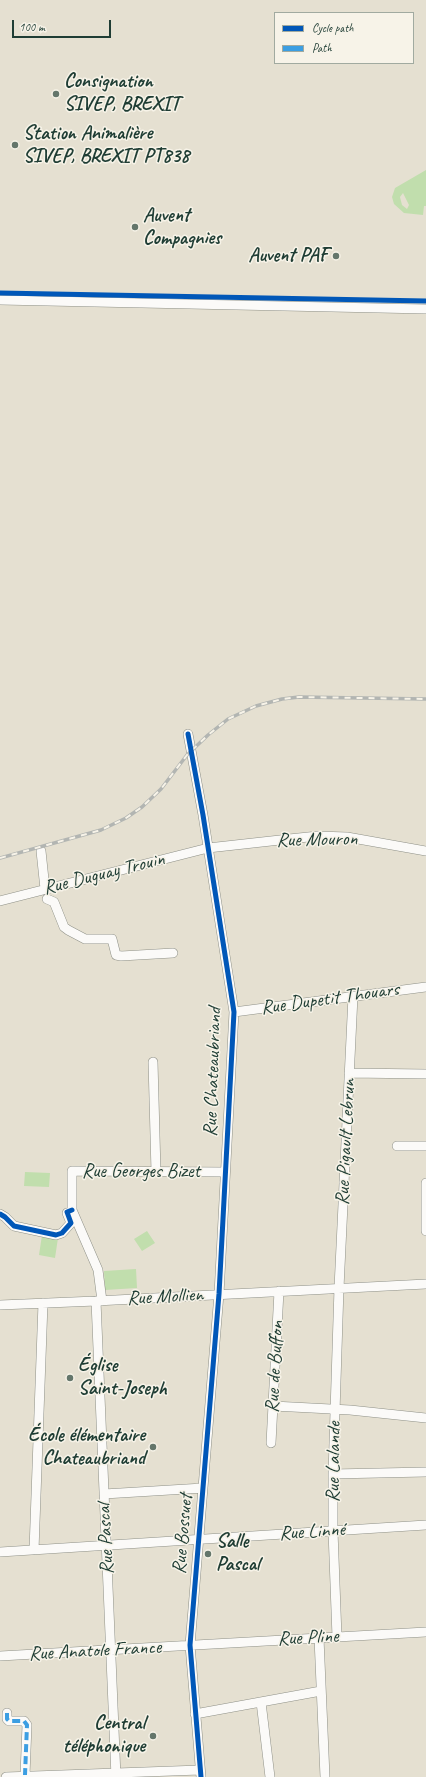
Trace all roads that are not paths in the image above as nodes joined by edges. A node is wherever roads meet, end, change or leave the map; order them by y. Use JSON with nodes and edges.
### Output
{"nodes":[{"id":1,"x":0,"y":300,"type":"edge"},
{"id":2,"x":426,"y":309,"type":"edge"},
{"id":3,"x":188,"y":734,"type":"dead end"},
{"id":4,"x":208,"y":848,"type":"junction"},
{"id":5,"x":40,"y":851,"type":"dead end"},
{"id":6,"x":426,"y":852,"type":"edge"},
{"id":7,"x":45,"y":889,"type":"junction"},
{"id":8,"x":47,"y":899,"type":"dead end"},
{"id":9,"x":0,"y":901,"type":"edge"},
{"id":10,"x":173,"y":953,"type":"dead end"},
{"id":11,"x":426,"y":986,"type":"edge"},
{"id":12,"x":353,"y":996,"type":"junction"},
{"id":13,"x":234,"y":1012,"type":"junction"},
{"id":14,"x":153,"y":1062,"type":"dead end"},
{"id":15,"x":349,"y":1073,"type":"junction"},
{"id":16,"x":426,"y":1074,"type":"edge"},
{"id":17,"x":398,"y":1146,"type":"dead end"},
{"id":18,"x":426,"y":1146,"type":"edge"},
{"id":19,"x":156,"y":1172,"type":"junction"},
{"id":20,"x":225,"y":1172,"type":"junction"},
{"id":21,"x":426,"y":1183,"type":"edge"},
{"id":22,"x":72,"y":1210,"type":"junction"},
{"id":23,"x":0,"y":1214,"type":"edge"},
{"id":24,"x":426,"y":1230,"type":"edge"},
{"id":25,"x":426,"y":1284,"type":"edge"},
{"id":26,"x":339,"y":1288,"type":"junction"},
{"id":27,"x":279,"y":1291,"type":"junction"},
{"id":28,"x":219,"y":1294,"type":"junction"},
{"id":29,"x":99,"y":1301,"type":"junction"},
{"id":30,"x":43,"y":1303,"type":"junction"},
{"id":31,"x":0,"y":1304,"type":"edge"},
{"id":32,"x":273,"y":1406,"type":"junction"},
{"id":33,"x":335,"y":1408,"type":"junction"},
{"id":34,"x":426,"y":1418,"type":"edge"},
{"id":35,"x":271,"y":1443,"type":"dead end"},
{"id":36,"x":426,"y":1472,"type":"edge"},
{"id":37,"x":333,"y":1474,"type":"junction"},
{"id":38,"x":203,"y":1488,"type":"junction"},
{"id":39,"x":104,"y":1494,"type":"junction"},
{"id":40,"x":426,"y":1525,"type":"edge"},
{"id":41,"x":333,"y":1531,"type":"junction"},
{"id":42,"x":198,"y":1539,"type":"junction"},
{"id":43,"x":107,"y":1545,"type":"junction"},
{"id":44,"x":34,"y":1550,"type":"junction"},
{"id":45,"x":0,"y":1552,"type":"edge"},
{"id":46,"x":426,"y":1632,"type":"edge"},
{"id":47,"x":338,"y":1637,"type":"junction"},
{"id":48,"x":319,"y":1638,"type":"junction"},
{"id":49,"x":190,"y":1645,"type":"junction"},
{"id":50,"x":110,"y":1650,"type":"junction"},
{"id":51,"x":0,"y":1656,"type":"edge"},
{"id":52,"x":321,"y":1691,"type":"junction"},
{"id":53,"x":262,"y":1702,"type":"junction"},
{"id":54,"x":7,"y":1713,"type":"dead end"},
{"id":55,"x":195,"y":1714,"type":"junction"},
{"id":56,"x":200,"y":1773,"type":"edge"},
{"id":57,"x":26,"y":1775,"type":"junction"},
{"id":58,"x":116,"y":1775,"type":"edge"},
{"id":59,"x":6,"y":1777,"type":"edge"},
{"id":60,"x":270,"y":1777,"type":"edge"},
{"id":61,"x":325,"y":1777,"type":"edge"}],
"edges":[{"from":1,"to":2,"type":"street"},
{"from":3,"to":4,"type":"street","name":"Rue Chateaubriand"},
{"from":4,"to":6,"type":"street","name":"Rue Mouron"},
{"from":4,"to":7,"type":"street","name":"Rue Duguay Trouin"},
{"from":4,"to":13,"type":"street","name":"Rue Chateaubriand"},
{"from":5,"to":7,"type":"street"},
{"from":7,"to":9,"type":"street","name":"Rue Duguay Trouin"},
{"from":8,"to":10,"type":"street"},
{"from":11,"to":12,"type":"street","name":"Rue Dupetit Thouars"},
{"from":12,"to":13,"type":"street","name":"Rue Dupetit Thouars"},
{"from":12,"to":15,"type":"street","name":"Rue Pigault Lebrun"},
{"from":13,"to":20,"type":"street","name":"Rue Chateaubriand"},
{"from":14,"to":19,"type":"street"},
{"from":15,"to":16,"type":"street"},
{"from":15,"to":26,"type":"street","name":"Rue Pigault Lebrun"},
{"from":17,"to":18,"type":"street"},
{"from":19,"to":20,"type":"street","name":"Rue Georges Bizet"},
{"from":19,"to":22,"type":"street","name":"Rue Georges Bizet"},
{"from":20,"to":28,"type":"street","name":"Rue Chateaubriand"},
{"from":21,"to":24,"type":"street"},
{"from":22,"to":23,"type":"street"},
{"from":22,"to":29,"type":"street","name":"Rue Georges Bizet"},
{"from":25,"to":26,"type":"street","name":"Rue Mollien"},
{"from":26,"to":27,"type":"street","name":"Rue Mollien"},
{"from":26,"to":33,"type":"street","name":"Rue Lalande"},
{"from":27,"to":28,"type":"street","name":"Rue Mollien"},
{"from":27,"to":32,"type":"street","name":"Rue de Buffon"},
{"from":28,"to":29,"type":"street","name":"Rue Mollien"},
{"from":28,"to":38,"type":"street","name":"Rue Bossuet"},
{"from":29,"to":30,"type":"street","name":"Rue Mollien"},
{"from":29,"to":39,"type":"street","name":"Rue Pascal"},
{"from":30,"to":31,"type":"street","name":"Rue Mollien"},
{"from":30,"to":44,"type":"street"},
{"from":32,"to":33,"type":"street"},
{"from":32,"to":35,"type":"street","name":"Rue de Buffon"},
{"from":33,"to":34,"type":"street"},
{"from":33,"to":37,"type":"street","name":"Rue Lalande"},
{"from":36,"to":37,"type":"street"},
{"from":37,"to":41,"type":"street","name":"Rue Lalande"},
{"from":38,"to":39,"type":"street"},
{"from":38,"to":42,"type":"street","name":"Rue Bossuet"},
{"from":39,"to":43,"type":"street","name":"Rue Pascal"},
{"from":40,"to":41,"type":"street","name":"Rue Linné"},
{"from":41,"to":42,"type":"street","name":"Rue Linné"},
{"from":41,"to":47,"type":"street","name":"Rue Lalande"},
{"from":42,"to":43,"type":"street","name":"Rue Linné"},
{"from":42,"to":49,"type":"street","name":"Rue Bossuet"},
{"from":43,"to":44,"type":"street","name":"Rue Linné"},
{"from":43,"to":50,"type":"street","name":"Rue Pascal"},
{"from":44,"to":45,"type":"street","name":"Rue Linné"},
{"from":46,"to":47,"type":"street","name":"Rue Pline"},
{"from":47,"to":48,"type":"street","name":"Rue Pline"},
{"from":48,"to":49,"type":"street","name":"Rue Pline"},
{"from":48,"to":52,"type":"street"},
{"from":49,"to":50,"type":"street","name":"Rue Anatole France"},
{"from":49,"to":55,"type":"street","name":"Rue Bossuet"},
{"from":50,"to":51,"type":"street","name":"Rue Anatole France"},
{"from":50,"to":58,"type":"street","name":"Rue Pascal"},
{"from":52,"to":53,"type":"street"},
{"from":52,"to":61,"type":"street"},
{"from":53,"to":55,"type":"street"},
{"from":53,"to":60,"type":"street"},
{"from":54,"to":57,"type":"street"},
{"from":55,"to":56,"type":"street","name":"Rue Bossuet"},
{"from":56,"to":58,"type":"street"},
{"from":57,"to":58,"type":"street"},
{"from":57,"to":59,"type":"street"}]}
